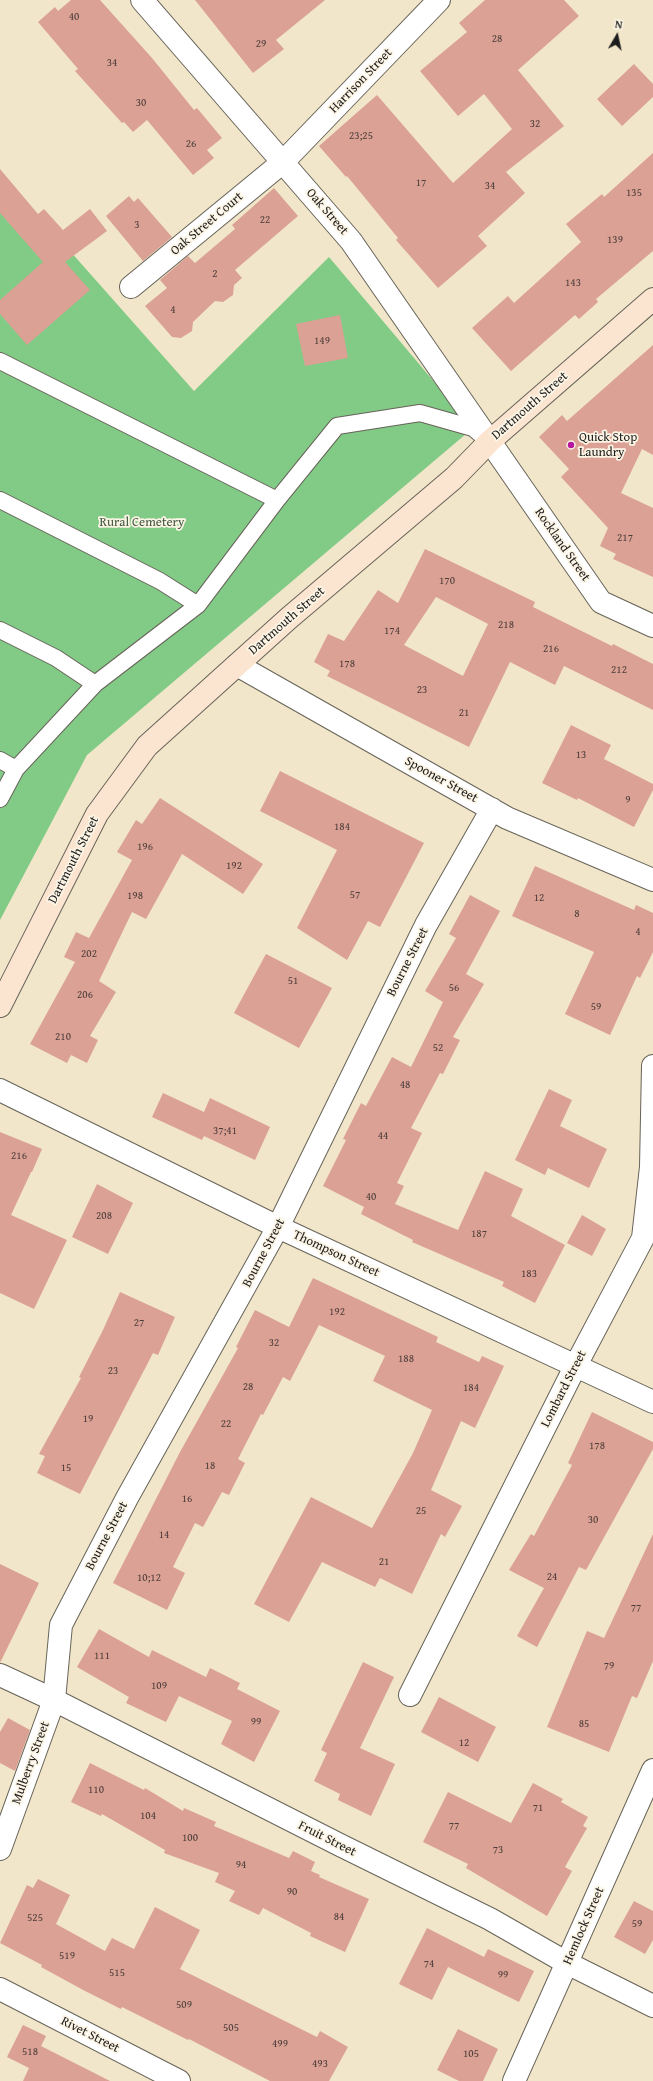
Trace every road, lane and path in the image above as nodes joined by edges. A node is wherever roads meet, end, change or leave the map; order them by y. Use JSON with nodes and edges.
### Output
{"nodes":[{"id":1,"x":142,"y":0,"type":"edge"},
{"id":2,"x":439,"y":0,"type":"edge"},
{"id":3,"x":282,"y":162,"type":"junction"},
{"id":4,"x":131,"y":287,"type":"dead end"},
{"id":5,"x":653,"y":299,"type":"edge"},
{"id":6,"x":0,"y":361,"type":"edge"},
{"id":7,"x":490,"y":441,"type":"junction"},
{"id":8,"x":0,"y":500,"type":"edge"},
{"id":9,"x":277,"y":500,"type":"junction"},
{"id":10,"x":198,"y":605,"type":"junction"},
{"id":11,"x":653,"y":626,"type":"edge"},
{"id":12,"x":0,"y":630,"type":"edge"},
{"id":13,"x":237,"y":665,"type":"junction"},
{"id":14,"x":95,"y":684,"type":"junction"},
{"id":15,"x":0,"y":760,"type":"edge"},
{"id":16,"x":16,"y":769,"type":"junction"},
{"id":17,"x":0,"y":799,"type":"edge"},
{"id":18,"x":492,"y":809,"type":"junction"},
{"id":19,"x":653,"y":880,"type":"edge"},
{"id":20,"x":0,"y":1006,"type":"edge"},
{"id":21,"x":653,"y":1066,"type":"edge"},
{"id":22,"x":0,"y":1090,"type":"edge"},
{"id":23,"x":278,"y":1227,"type":"junction"},
{"id":24,"x":576,"y":1365,"type":"junction"},
{"id":25,"x":653,"y":1402,"type":"edge"},
{"id":26,"x":0,"y":1675,"type":"edge"},
{"id":27,"x":410,"y":1695,"type":"dead end"},
{"id":28,"x":54,"y":1700,"type":"junction"},
{"id":29,"x":653,"y":1770,"type":"edge"},
{"id":30,"x":0,"y":1849,"type":"edge"},
{"id":31,"x":568,"y":1963,"type":"junction"},
{"id":32,"x":0,"y":1989,"type":"edge"},
{"id":33,"x":653,"y":2006,"type":"edge"},
{"id":34,"x":180,"y":2081,"type":"edge"},
{"id":35,"x":514,"y":2081,"type":"edge"}],
"edges":[{"from":1,"to":3,"type":"street","name":"Oak Street"},
{"from":2,"to":3,"type":"street","name":"Harrison Street"},
{"from":3,"to":4,"type":"street","name":"Oak Street Court"},
{"from":3,"to":7,"type":"street","name":"Oak Street"},
{"from":5,"to":7,"type":"main road","name":"Dartmouth Street"},
{"from":6,"to":9,"type":"lane"},
{"from":7,"to":9,"type":"lane"},
{"from":7,"to":11,"type":"street","name":"Rockland Street"},
{"from":7,"to":13,"type":"main road","name":"Dartmouth Street"},
{"from":8,"to":10,"type":"lane"},
{"from":9,"to":10,"type":"lane"},
{"from":10,"to":14,"type":"lane"},
{"from":12,"to":14,"type":"lane"},
{"from":13,"to":18,"type":"street","name":"Spooner Street"},
{"from":13,"to":20,"type":"main road","name":"Dartmouth Street"},
{"from":14,"to":16,"type":"lane"},
{"from":15,"to":16,"type":"lane"},
{"from":16,"to":17,"type":"lane"},
{"from":18,"to":19,"type":"street","name":"Spooner Street"},
{"from":18,"to":23,"type":"street","name":"Bourne Street"},
{"from":21,"to":24,"type":"street","name":"Lombard Street"},
{"from":22,"to":23,"type":"street","name":"Thompson Street"},
{"from":23,"to":24,"type":"street","name":"Thompson Street"},
{"from":23,"to":28,"type":"street","name":"Bourne Street"},
{"from":24,"to":25,"type":"street","name":"Thompson Street"},
{"from":24,"to":27,"type":"street","name":"Lombard Street"},
{"from":26,"to":28,"type":"street","name":"Fruit Street"},
{"from":28,"to":30,"type":"street","name":"Mulberry Street"},
{"from":28,"to":31,"type":"street","name":"Fruit Street"},
{"from":29,"to":31,"type":"street","name":"Hemlock Street"},
{"from":31,"to":33,"type":"street","name":"Fruit Street"},
{"from":31,"to":35,"type":"street","name":"Hemlock Street"},
{"from":32,"to":34,"type":"street","name":"Rivet Street"}]}
